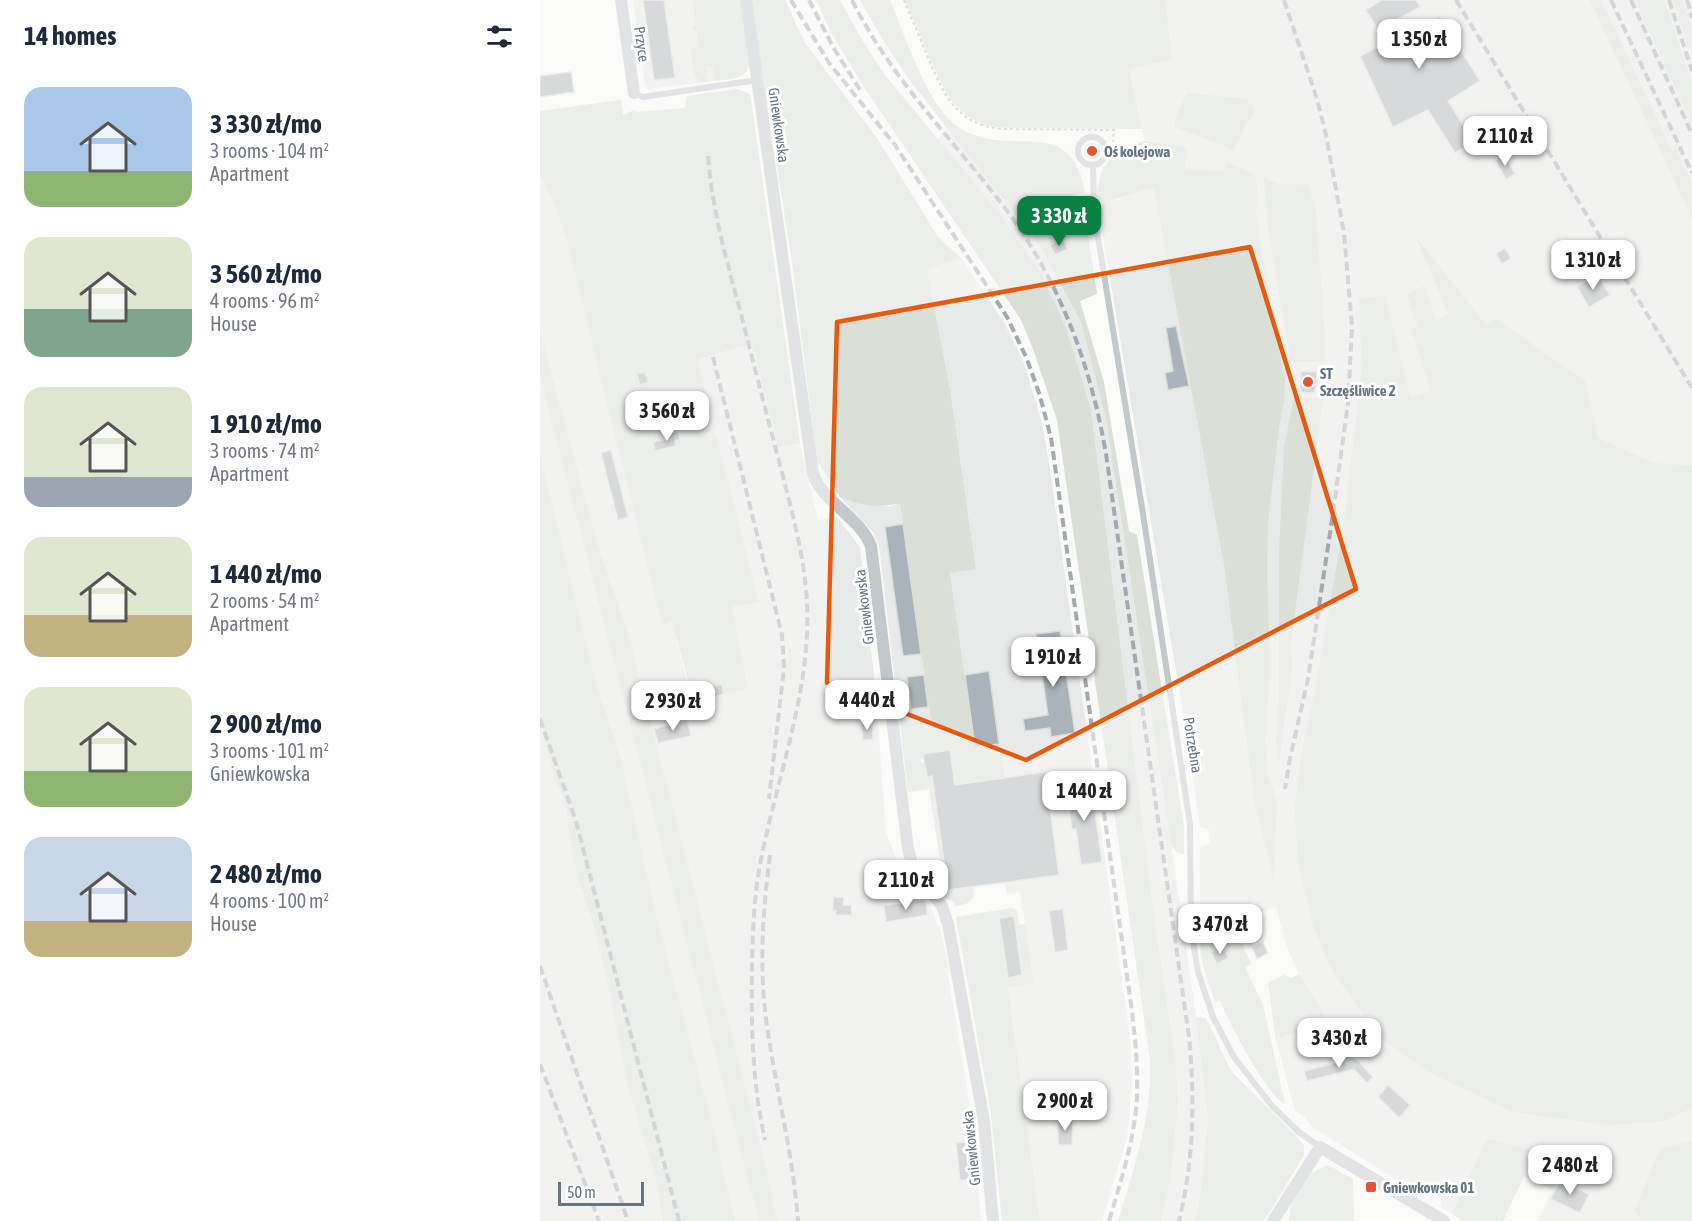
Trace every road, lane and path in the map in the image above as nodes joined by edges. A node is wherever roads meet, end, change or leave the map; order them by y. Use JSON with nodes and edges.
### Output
{"nodes":[{"id":1,"x":621,"y":0,"type":"edge"},
{"id":2,"x":746,"y":0,"type":"edge"},
{"id":3,"x":904,"y":0,"type":"edge"},
{"id":4,"x":758,"y":80,"type":"junction"},
{"id":5,"x":634,"y":93,"type":"joint"},
{"id":6,"x":1113,"y":142,"type":"dead end"},
{"id":7,"x":1093,"y":166,"type":"junction"},
{"id":8,"x":1320,"y":1147,"type":"junction"},
{"id":9,"x":993,"y":1221,"type":"edge"},
{"id":10,"x":1273,"y":1221,"type":"edge"},
{"id":11,"x":1444,"y":1221,"type":"edge"}],
"edges":[{"from":1,"to":5,"type":"street","name":"Przyce"},
{"from":2,"to":4,"type":"street","name":"Gniewkowska"},
{"from":3,"to":6,"type":"path"},
{"from":4,"to":5,"type":"lane"},
{"from":4,"to":9,"type":"street","name":"Gniewkowska"},
{"from":7,"to":7,"type":"lane","name":"Potrzebna"},
{"from":7,"to":8,"type":"lane","name":"Potrzebna"},
{"from":8,"to":10,"type":"street"},
{"from":8,"to":11,"type":"street","name":"Potrzebna"}]}
